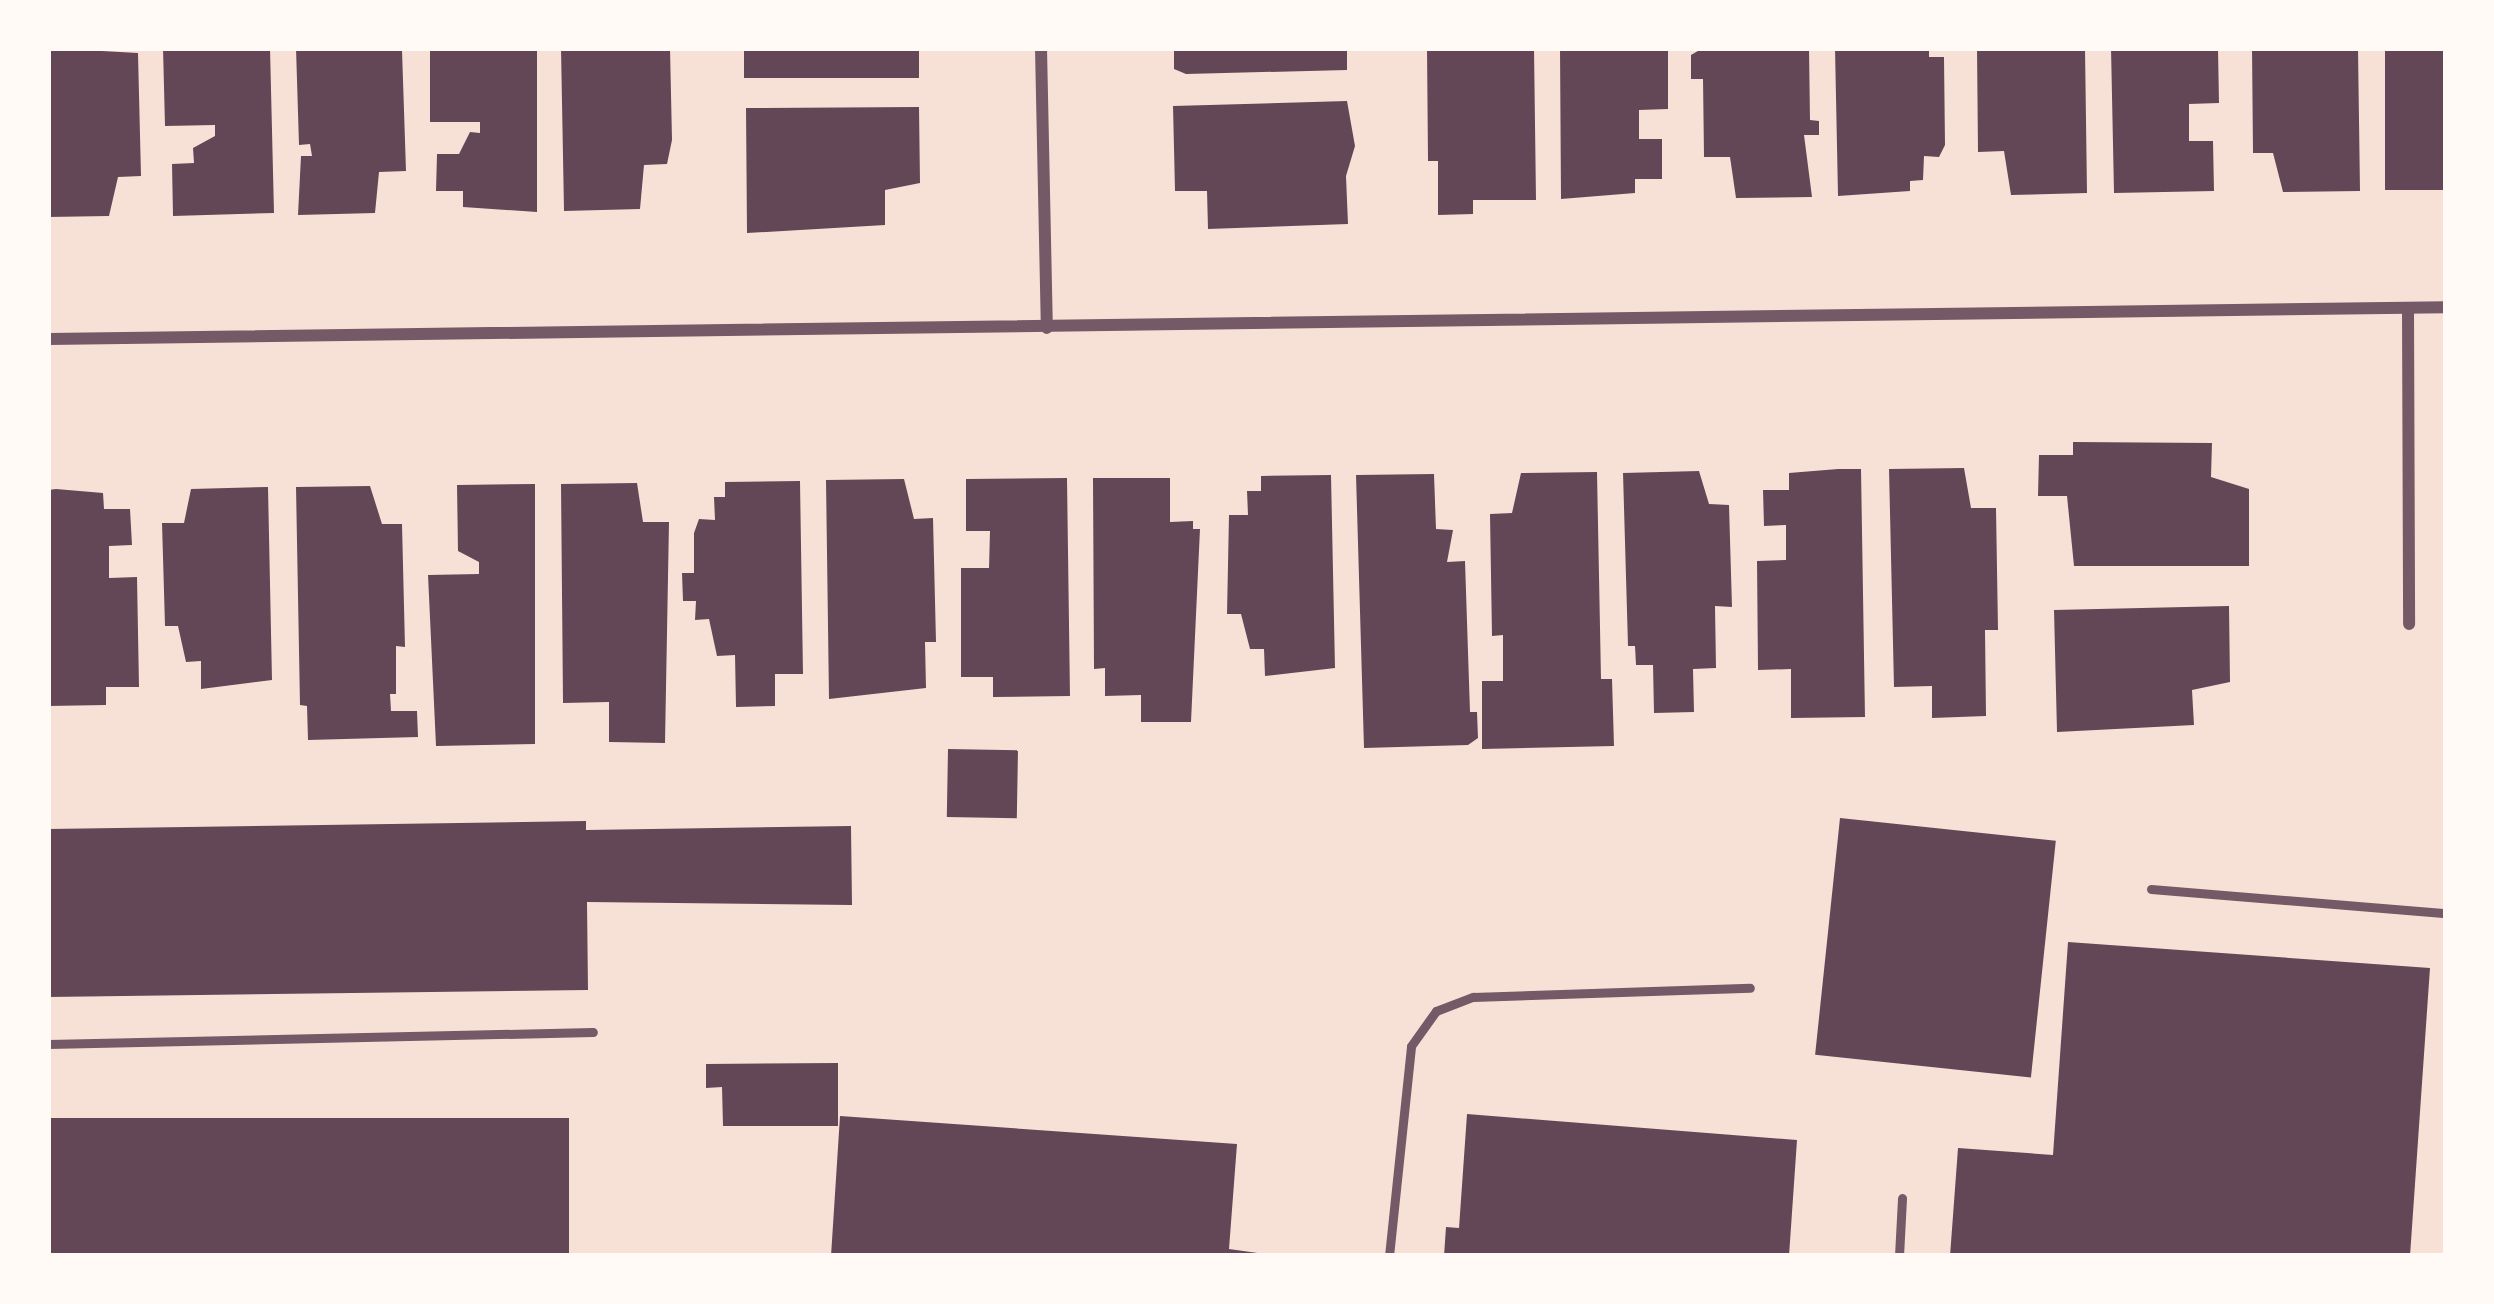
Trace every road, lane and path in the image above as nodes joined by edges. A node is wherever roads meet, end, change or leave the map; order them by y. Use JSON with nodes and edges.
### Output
{"nodes":[{"id":1,"x":1041,"y":48,"type":"edge"},
{"id":2,"x":2446,"y":307,"type":"edge"},
{"id":3,"x":2408,"y":308,"type":"junction"},
{"id":4,"x":1047,"y":328,"type":"junction"},
{"id":5,"x":48,"y":339,"type":"edge"},
{"id":6,"x":2409,"y":624,"type":"dead end"},
{"id":7,"x":2151,"y":889,"type":"dead end"},
{"id":8,"x":2446,"y":913,"type":"edge"},
{"id":9,"x":1750,"y":988,"type":"dead end"},
{"id":10,"x":593,"y":1032,"type":"dead end"},
{"id":11,"x":48,"y":1044,"type":"edge"},
{"id":12,"x":1902,"y":1198,"type":"dead end"},
{"id":13,"x":1389,"y":1256,"type":"edge"},
{"id":14,"x":1899,"y":1256,"type":"edge"}],
"edges":[{"from":1,"to":4,"type":"street"},
{"from":2,"to":3,"type":"street"},
{"from":3,"to":4,"type":"street"},
{"from":3,"to":6,"type":"street"},
{"from":4,"to":5,"type":"street"},
{"from":7,"to":8,"type":"lane"},
{"from":9,"to":13,"type":"lane"},
{"from":10,"to":11,"type":"lane"},
{"from":12,"to":14,"type":"lane"}]}
